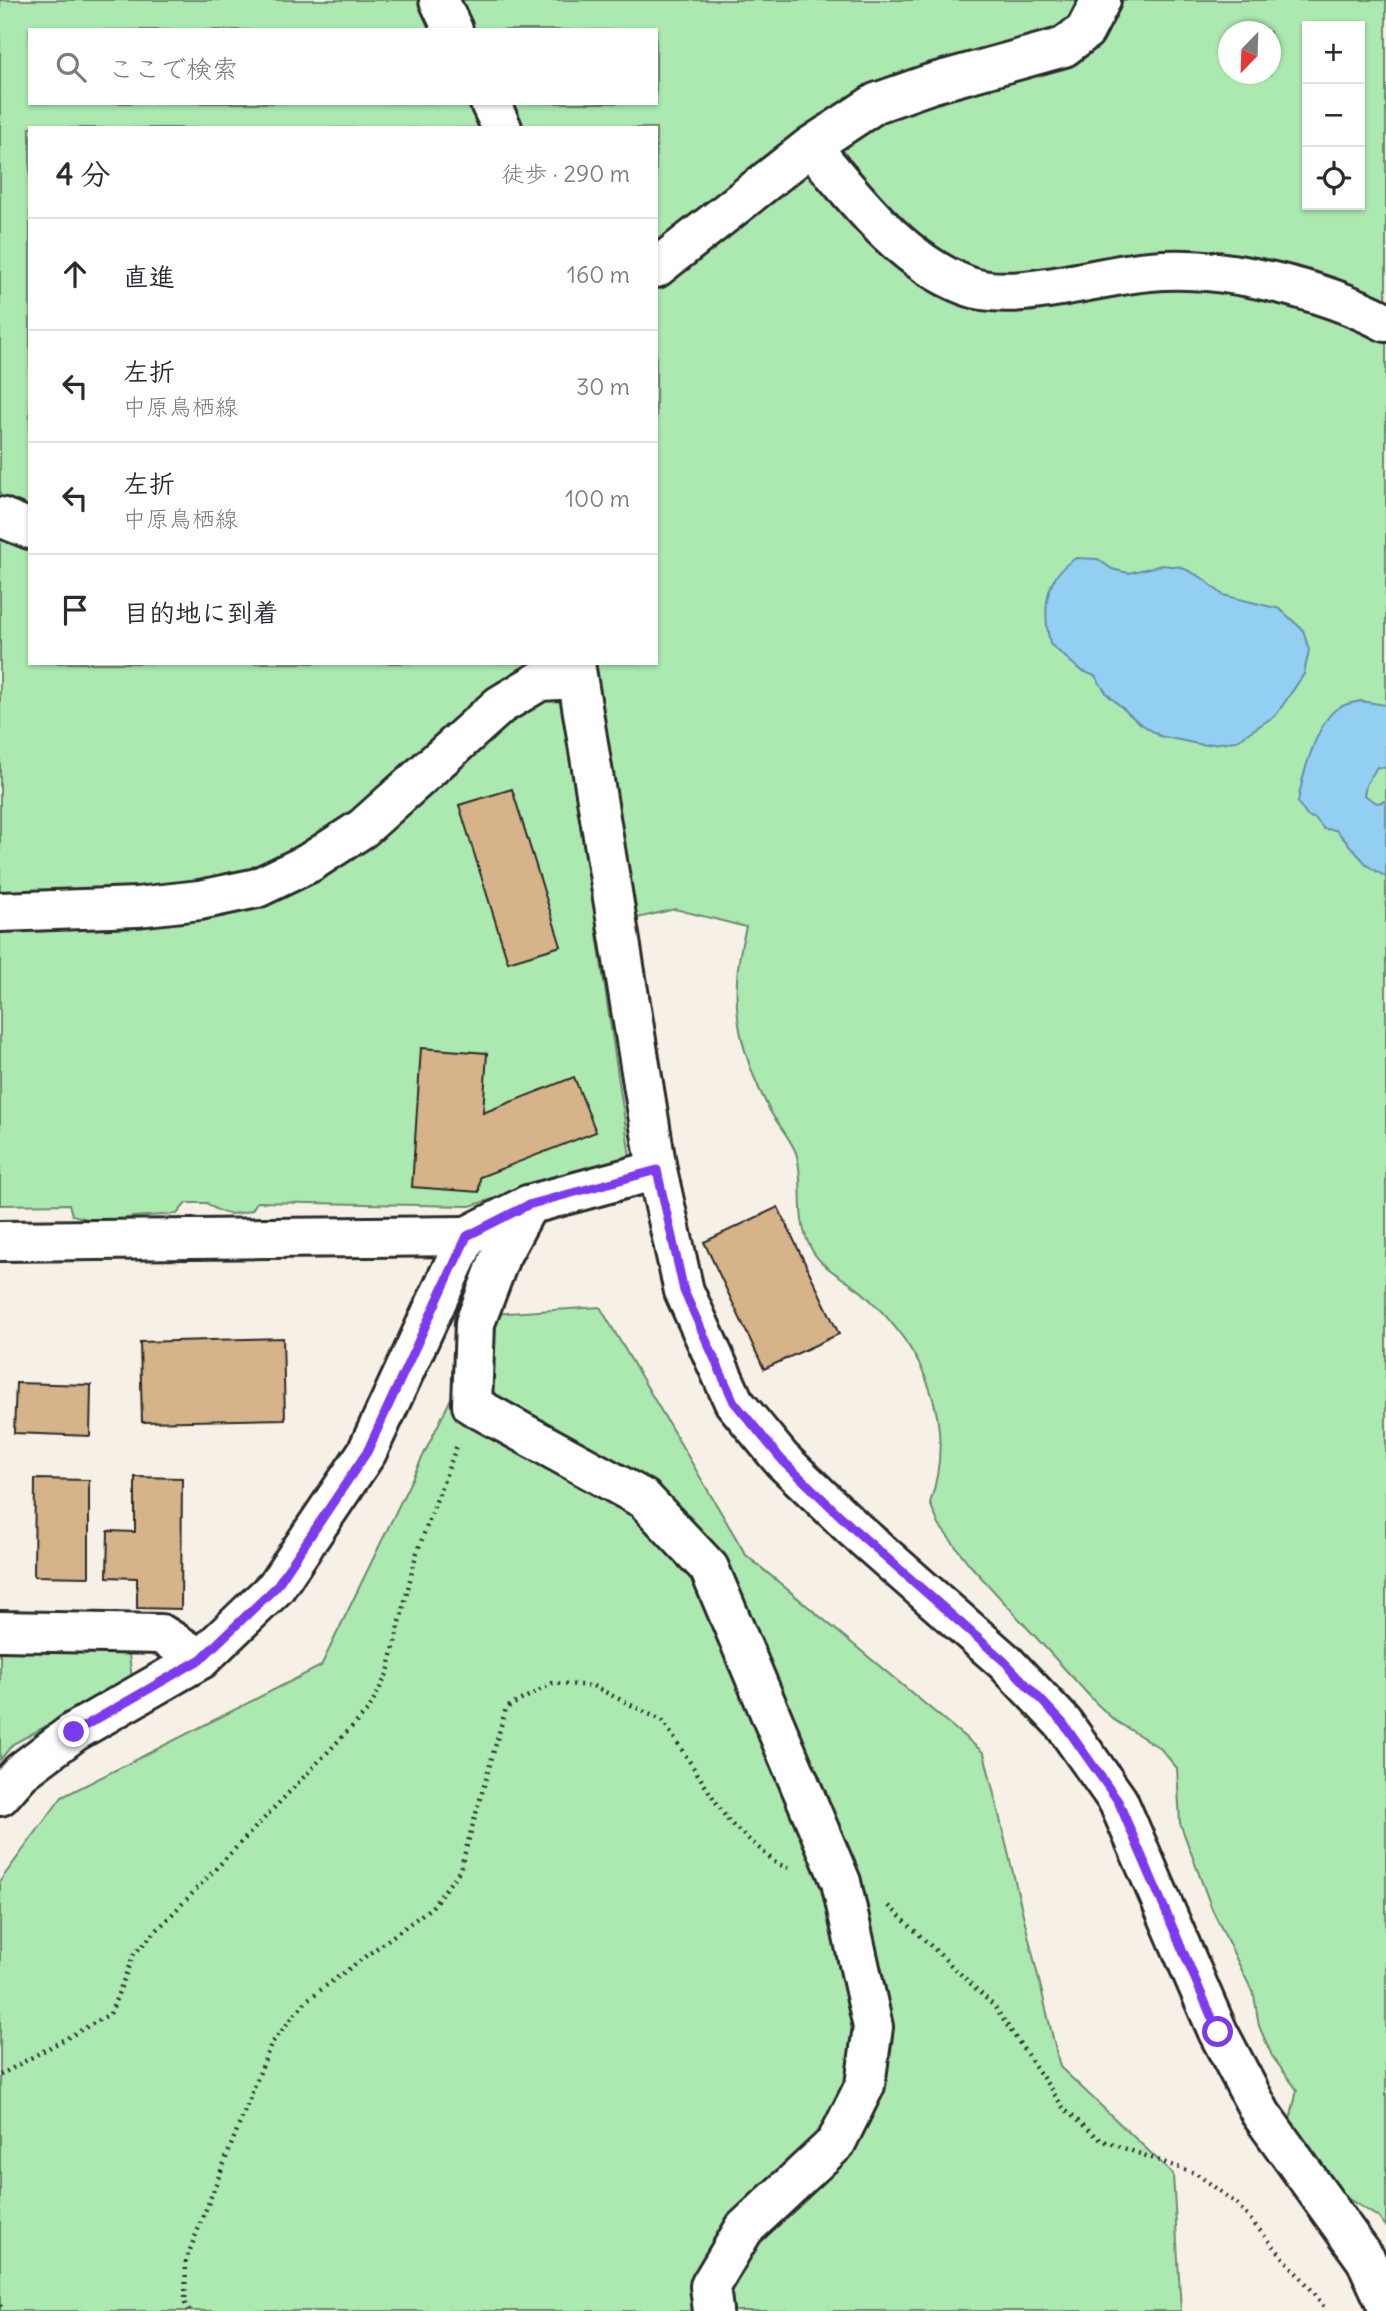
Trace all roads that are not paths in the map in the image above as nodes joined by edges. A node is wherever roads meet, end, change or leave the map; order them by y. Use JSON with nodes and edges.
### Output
{"nodes":[{"id":1,"x":439,"y":0,"type":"edge"},
{"id":2,"x":1101,"y":0,"type":"edge"},
{"id":3,"x":452,"y":28,"type":"edge"},
{"id":4,"x":491,"y":105,"type":"edge"},
{"id":5,"x":501,"y":126,"type":"edge"},
{"id":6,"x":811,"y":146,"type":"junction"},
{"id":7,"x":658,"y":266,"type":"edge"},
{"id":8,"x":1386,"y":321,"type":"edge"},
{"id":9,"x":0,"y":517,"type":"edge"},
{"id":10,"x":28,"y":528,"type":"edge"},
{"id":11,"x":576,"y":671,"type":"edge"},
{"id":12,"x":0,"y":912,"type":"edge"},
{"id":13,"x":657,"y":1170,"type":"junction"},
{"id":14,"x":528,"y":1205,"type":"junction"},
{"id":15,"x":467,"y":1236,"type":"junction"},
{"id":16,"x":0,"y":1241,"type":"edge"},
{"id":17,"x":0,"y":1631,"type":"edge"},
{"id":18,"x":201,"y":1659,"type":"junction"},
{"id":19,"x":0,"y":1796,"type":"edge"},
{"id":20,"x":1386,"y":2303,"type":"edge"},
{"id":21,"x":713,"y":2311,"type":"edge"}],
"edges":[{"from":1,"to":3,"type":"street"},
{"from":2,"to":6,"type":"street"},
{"from":4,"to":5,"type":"street"},
{"from":6,"to":7,"type":"street"},
{"from":6,"to":8,"type":"street"},
{"from":9,"to":10,"type":"street"},
{"from":11,"to":12,"type":"street"},
{"from":11,"to":13,"type":"street"},
{"from":13,"to":14,"type":"street"},
{"from":13,"to":20,"type":"street"},
{"from":14,"to":15,"type":"street"},
{"from":14,"to":21,"type":"street"},
{"from":15,"to":16,"type":"street"},
{"from":15,"to":18,"type":"street"},
{"from":17,"to":18,"type":"street"},
{"from":18,"to":19,"type":"street"}]}
